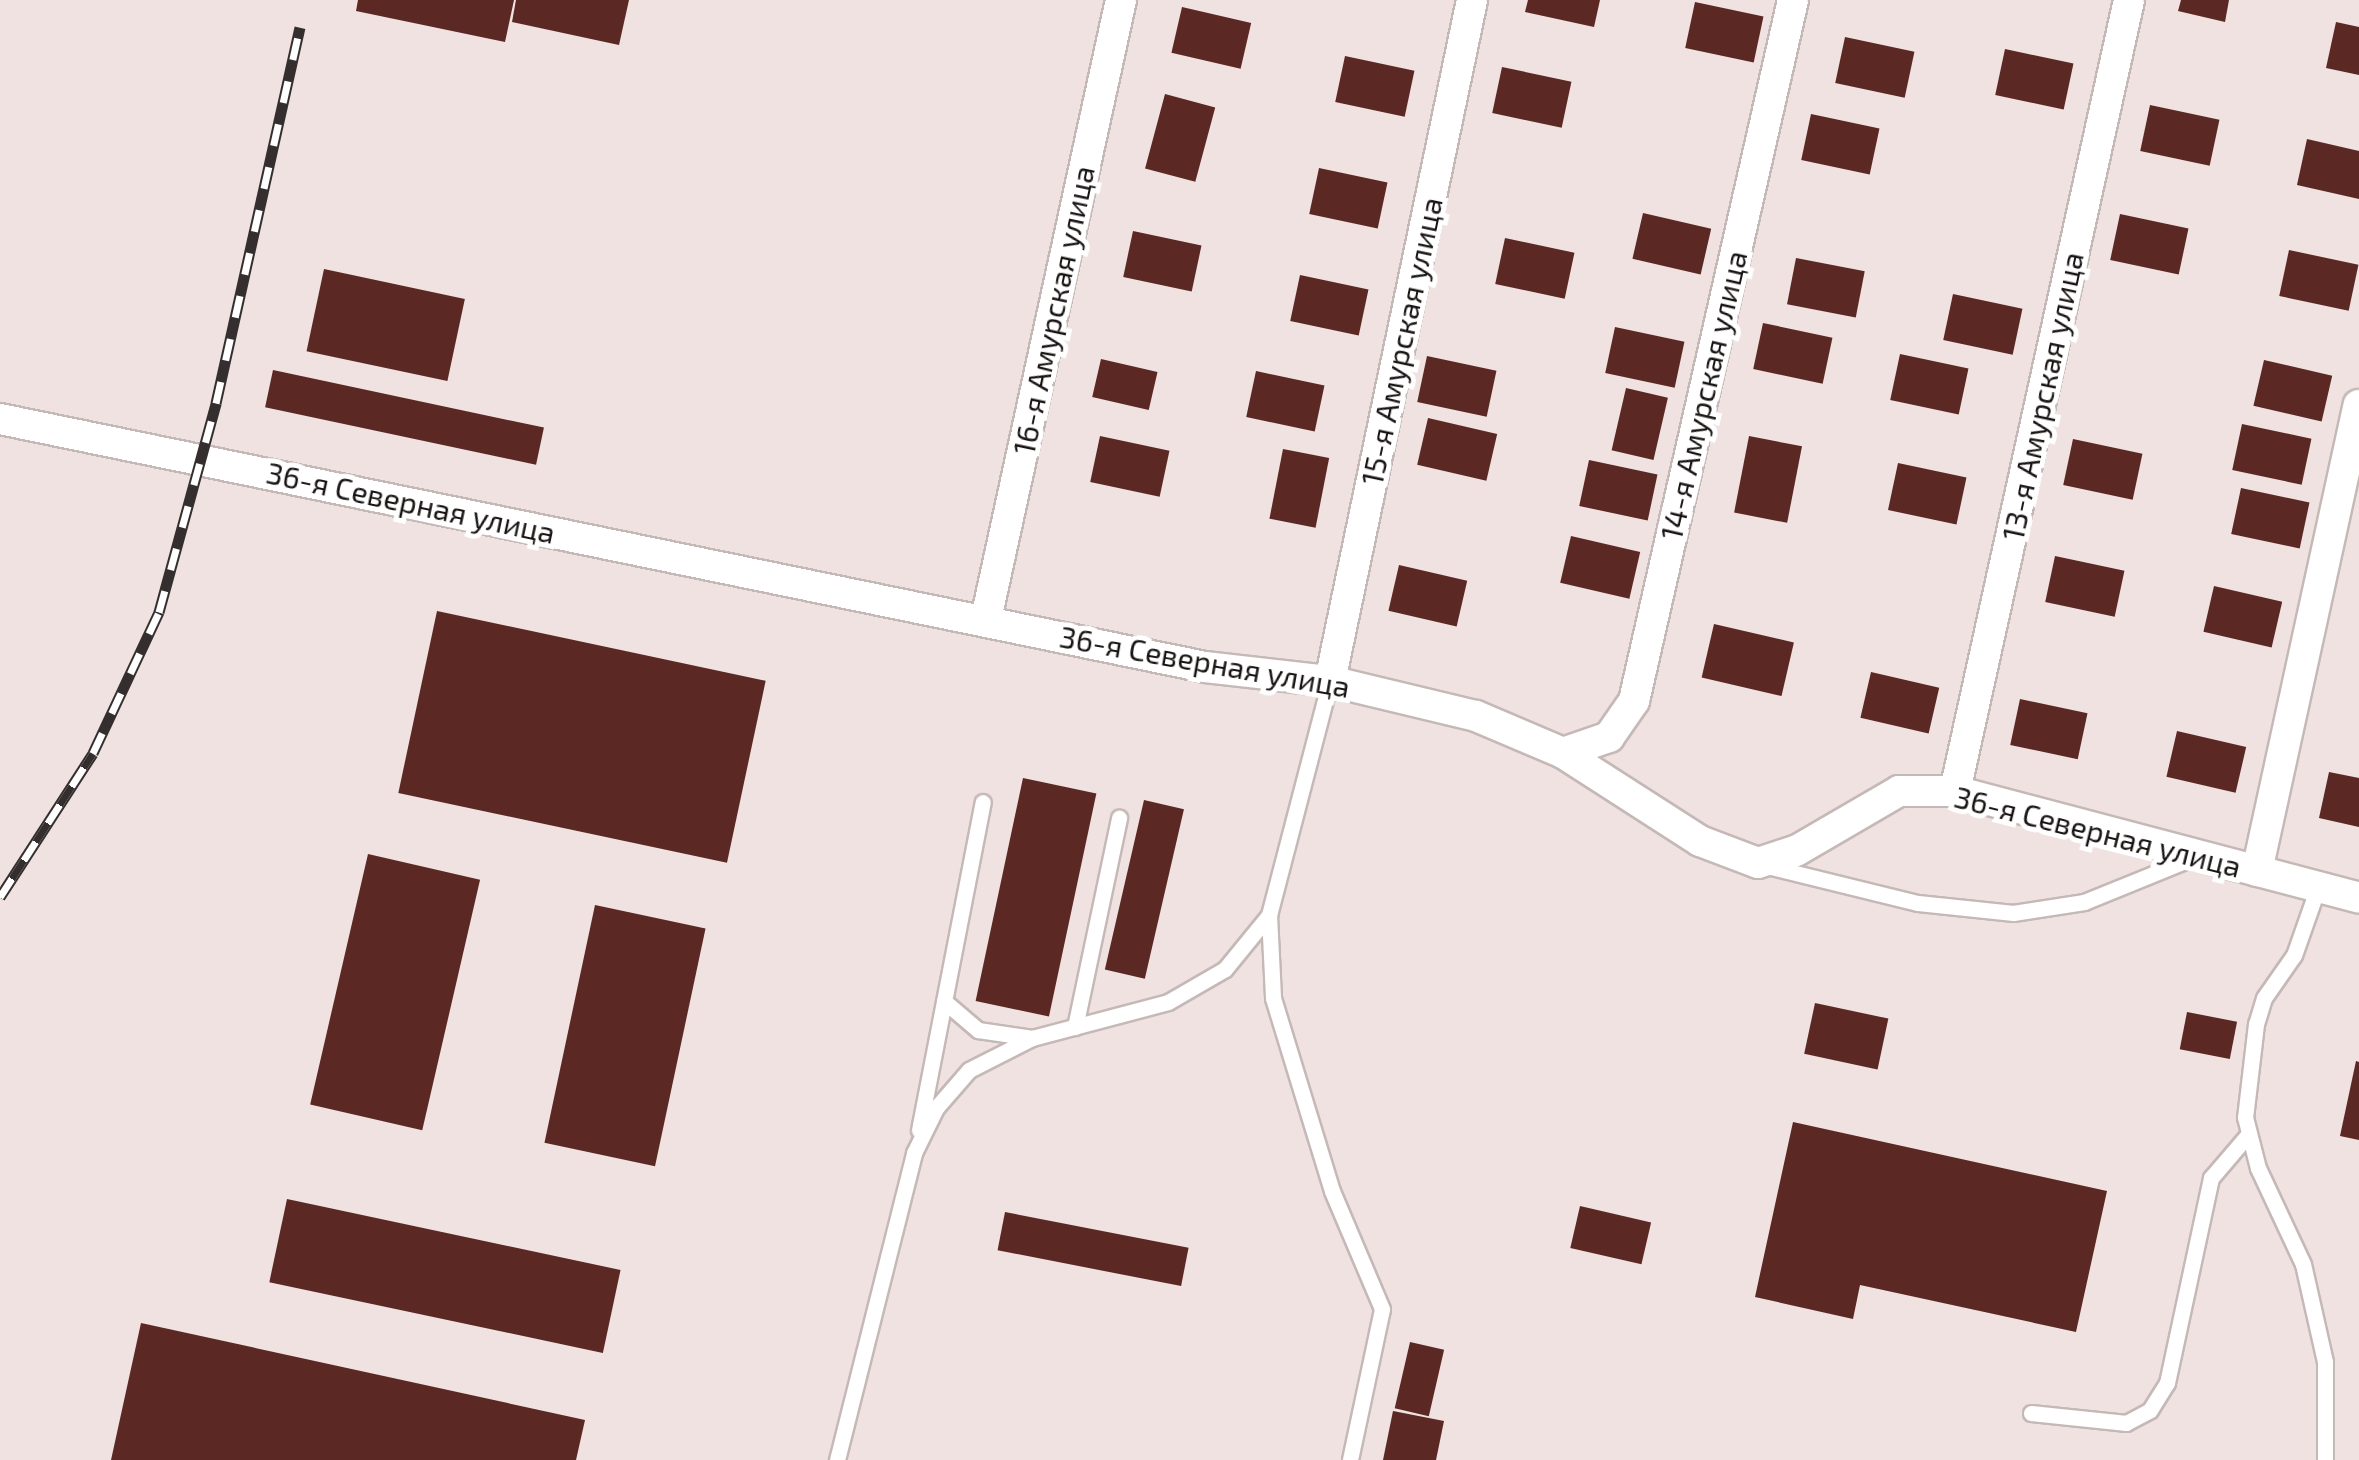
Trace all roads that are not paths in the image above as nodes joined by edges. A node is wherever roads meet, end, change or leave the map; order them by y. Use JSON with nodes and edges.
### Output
{"nodes":[{"id":1,"x":1121,"y":0,"type":"edge"},
{"id":2,"x":1472,"y":0,"type":"edge"},
{"id":3,"x":1793,"y":0,"type":"edge"},
{"id":4,"x":2129,"y":0,"type":"edge"},
{"id":5,"x":2359,"y":405,"type":"edge"},
{"id":6,"x":0,"y":419,"type":"edge"},
{"id":7,"x":986,"y":620,"type":"junction"},
{"id":8,"x":1330,"y":681,"type":"junction"},
{"id":9,"x":1564,"y":753,"type":"junction"},
{"id":10,"x":1956,"y":792,"type":"junction"},
{"id":11,"x":983,"y":802,"type":"dead end"},
{"id":12,"x":1119,"y":818,"type":"dead end"},
{"id":13,"x":2198,"y":855,"type":"junction"},
{"id":14,"x":1758,"y":863,"type":"junction"},
{"id":15,"x":2257,"y":871,"type":"junction"},
{"id":16,"x":2318,"y":887,"type":"junction"},
{"id":17,"x":2359,"y":898,"type":"edge"},
{"id":18,"x":1269,"y":916,"type":"junction"},
{"id":19,"x":944,"y":1001,"type":"junction"},
{"id":20,"x":1074,"y":1027,"type":"junction"},
{"id":21,"x":1032,"y":1038,"type":"junction"},
{"id":22,"x":2247,"y":1136,"type":"junction"},
{"id":23,"x":914,"y":1153,"type":"junction"},
{"id":24,"x":2031,"y":1413,"type":"dead end"},
{"id":25,"x":836,"y":1460,"type":"edge"},
{"id":26,"x":1350,"y":1460,"type":"edge"},
{"id":27,"x":2325,"y":1460,"type":"edge"}],
"edges":[{"from":1,"to":7,"type":"street","name":"16-я Амурская улица"},
{"from":2,"to":8,"type":"street","name":"15-я Амурская улица"},
{"from":3,"to":9,"type":"street","name":"14-я Амурская улица"},
{"from":4,"to":10,"type":"street","name":"13-я Амурская улица"},
{"from":5,"to":15,"type":"street"},
{"from":6,"to":7,"type":"street","name":"36-я Северная улица"},
{"from":7,"to":8,"type":"street","name":"36-я Северная улица"},
{"from":8,"to":9,"type":"street","name":"36-я Северная улица"},
{"from":8,"to":18,"type":"lane"},
{"from":9,"to":14,"type":"street","name":"36-я Северная улица"},
{"from":10,"to":13,"type":"street","name":"36-я Северная улица"},
{"from":10,"to":14,"type":"street","name":"36-я Северная улица"},
{"from":11,"to":19,"type":"lane"},
{"from":12,"to":20,"type":"lane"},
{"from":13,"to":14,"type":"lane"},
{"from":13,"to":15,"type":"street","name":"36-я Северная улица"},
{"from":15,"to":16,"type":"street","name":"36-я Северная улица"},
{"from":16,"to":17,"type":"street","name":"36-я Северная улица"},
{"from":16,"to":22,"type":"lane"},
{"from":18,"to":20,"type":"lane"},
{"from":18,"to":26,"type":"lane"},
{"from":19,"to":21,"type":"lane"},
{"from":19,"to":23,"type":"lane"},
{"from":20,"to":21,"type":"lane"},
{"from":21,"to":23,"type":"lane"},
{"from":22,"to":24,"type":"lane"},
{"from":22,"to":27,"type":"lane"},
{"from":23,"to":25,"type":"lane"}]}
